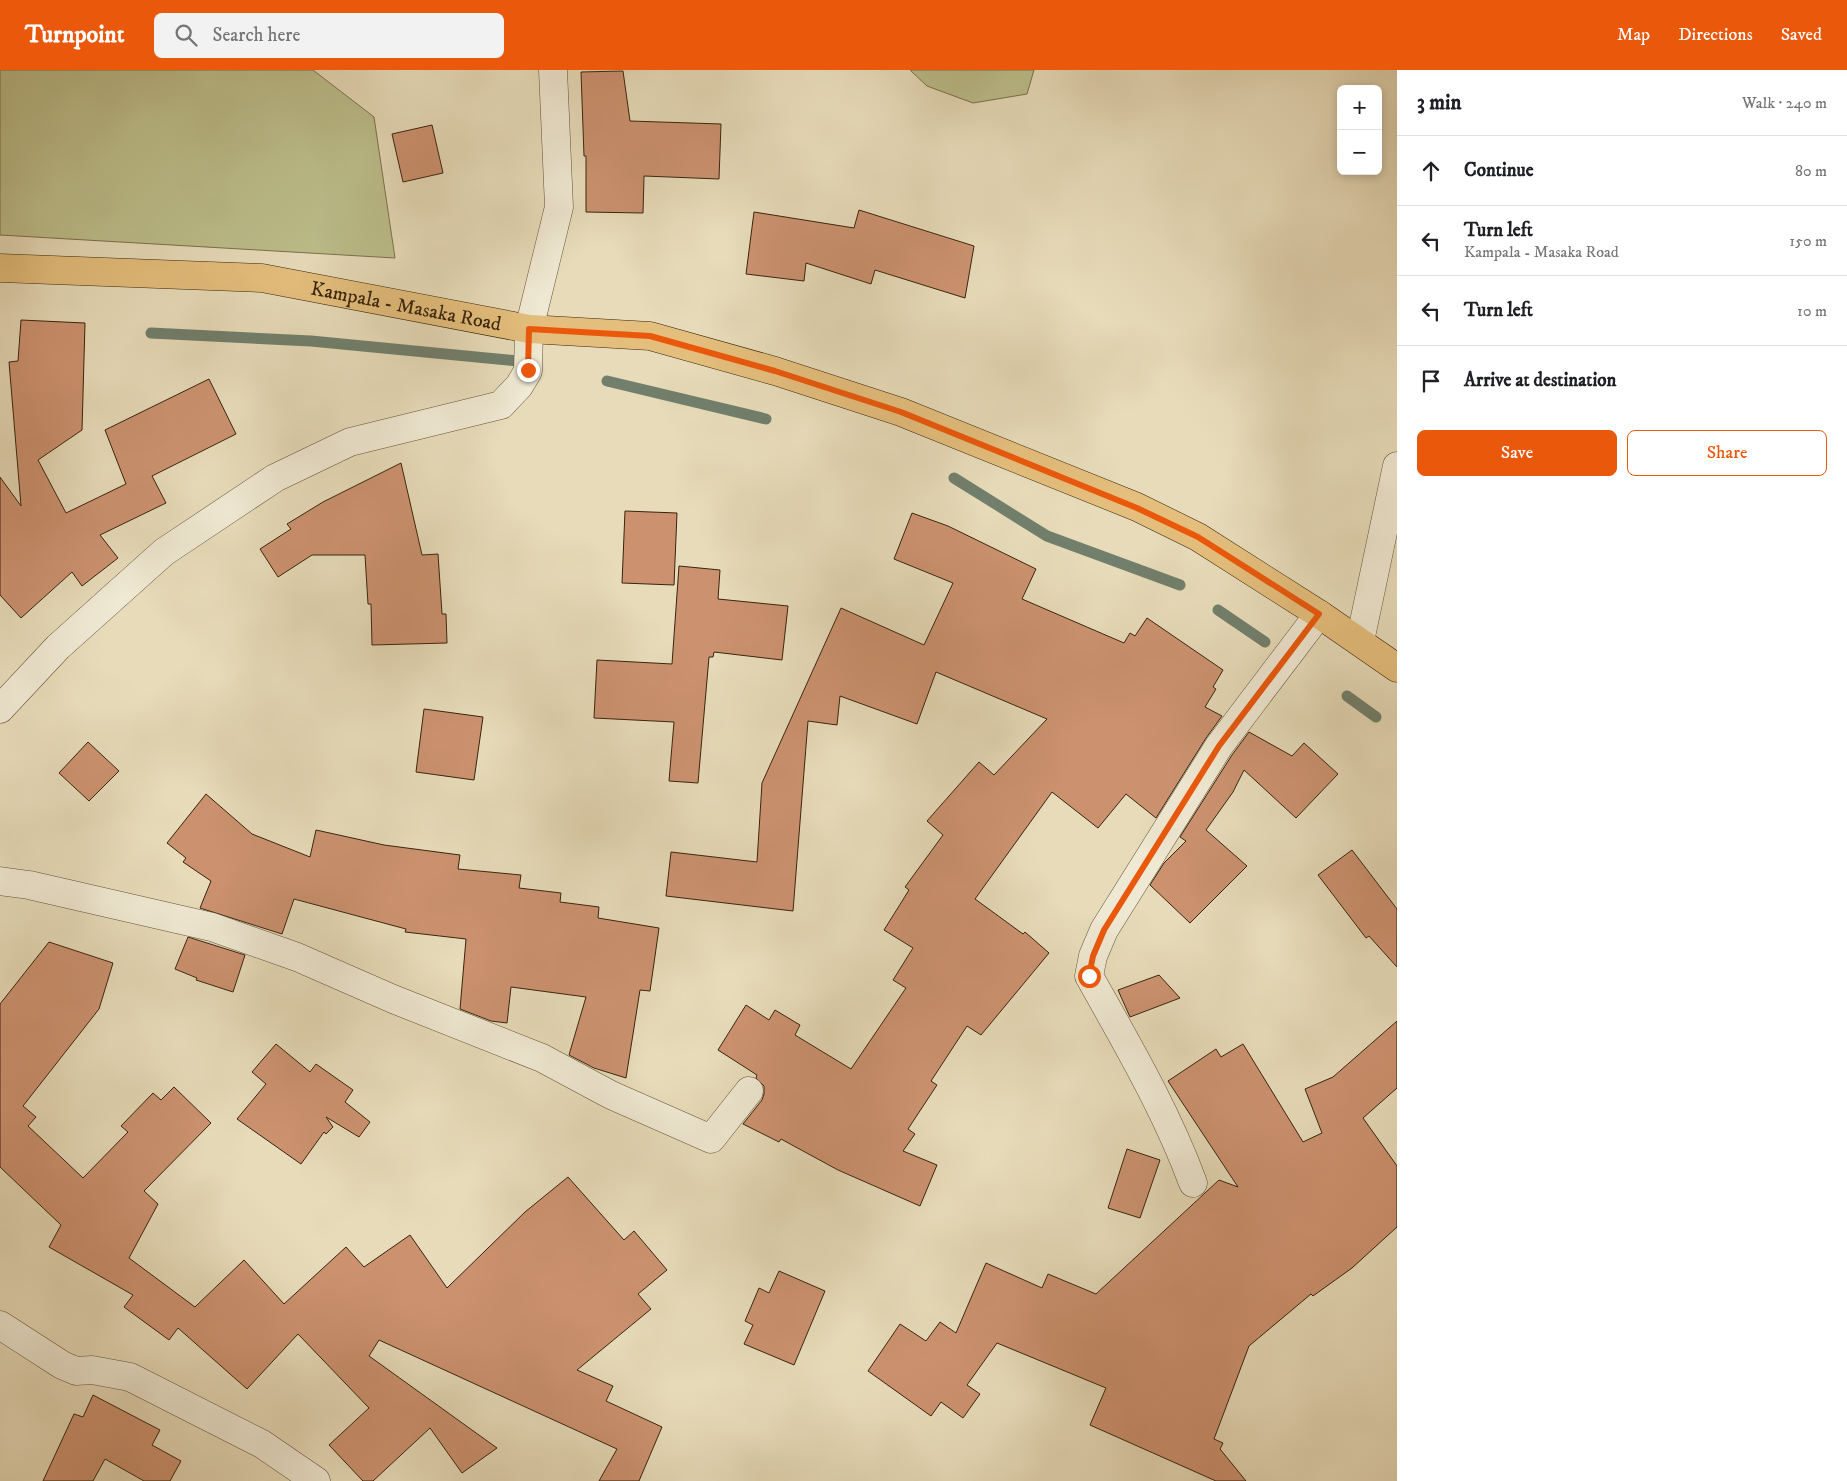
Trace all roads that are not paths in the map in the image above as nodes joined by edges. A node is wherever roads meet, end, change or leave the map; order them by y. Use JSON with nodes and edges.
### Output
{"nodes":[{"id":1,"x":553,"y":70,"type":"edge"},
{"id":2,"x":0,"y":268,"type":"edge"},
{"id":3,"x":529,"y":329,"type":"junction"},
{"id":4,"x":1397,"y":466,"type":"edge"},
{"id":5,"x":1319,"y":614,"type":"junction"},
{"id":6,"x":1360,"y":641,"type":"junction"},
{"id":7,"x":1397,"y":668,"type":"edge"},
{"id":8,"x":0,"y":709,"type":"edge"},
{"id":9,"x":0,"y":881,"type":"edge"},
{"id":10,"x":749,"y":1091,"type":"dead end"},
{"id":11,"x":1193,"y":1183,"type":"dead end"},
{"id":12,"x":0,"y":1325,"type":"edge"},
{"id":13,"x":316,"y":1481,"type":"edge"}],
"edges":[{"from":1,"to":3,"type":"street"},
{"from":2,"to":3,"type":"main road","name":"Kampala - Masaka Road"},
{"from":3,"to":5,"type":"main road","name":"Kampala - Masaka Road"},
{"from":3,"to":8,"type":"street"},
{"from":4,"to":6,"type":"street"},
{"from":5,"to":6,"type":"main road","name":"Kampala - Masaka Road"},
{"from":5,"to":11,"type":"street"},
{"from":6,"to":7,"type":"main road","name":"Kampala - Masaka Road"},
{"from":9,"to":10,"type":"street"},
{"from":12,"to":13,"type":"street"}]}
